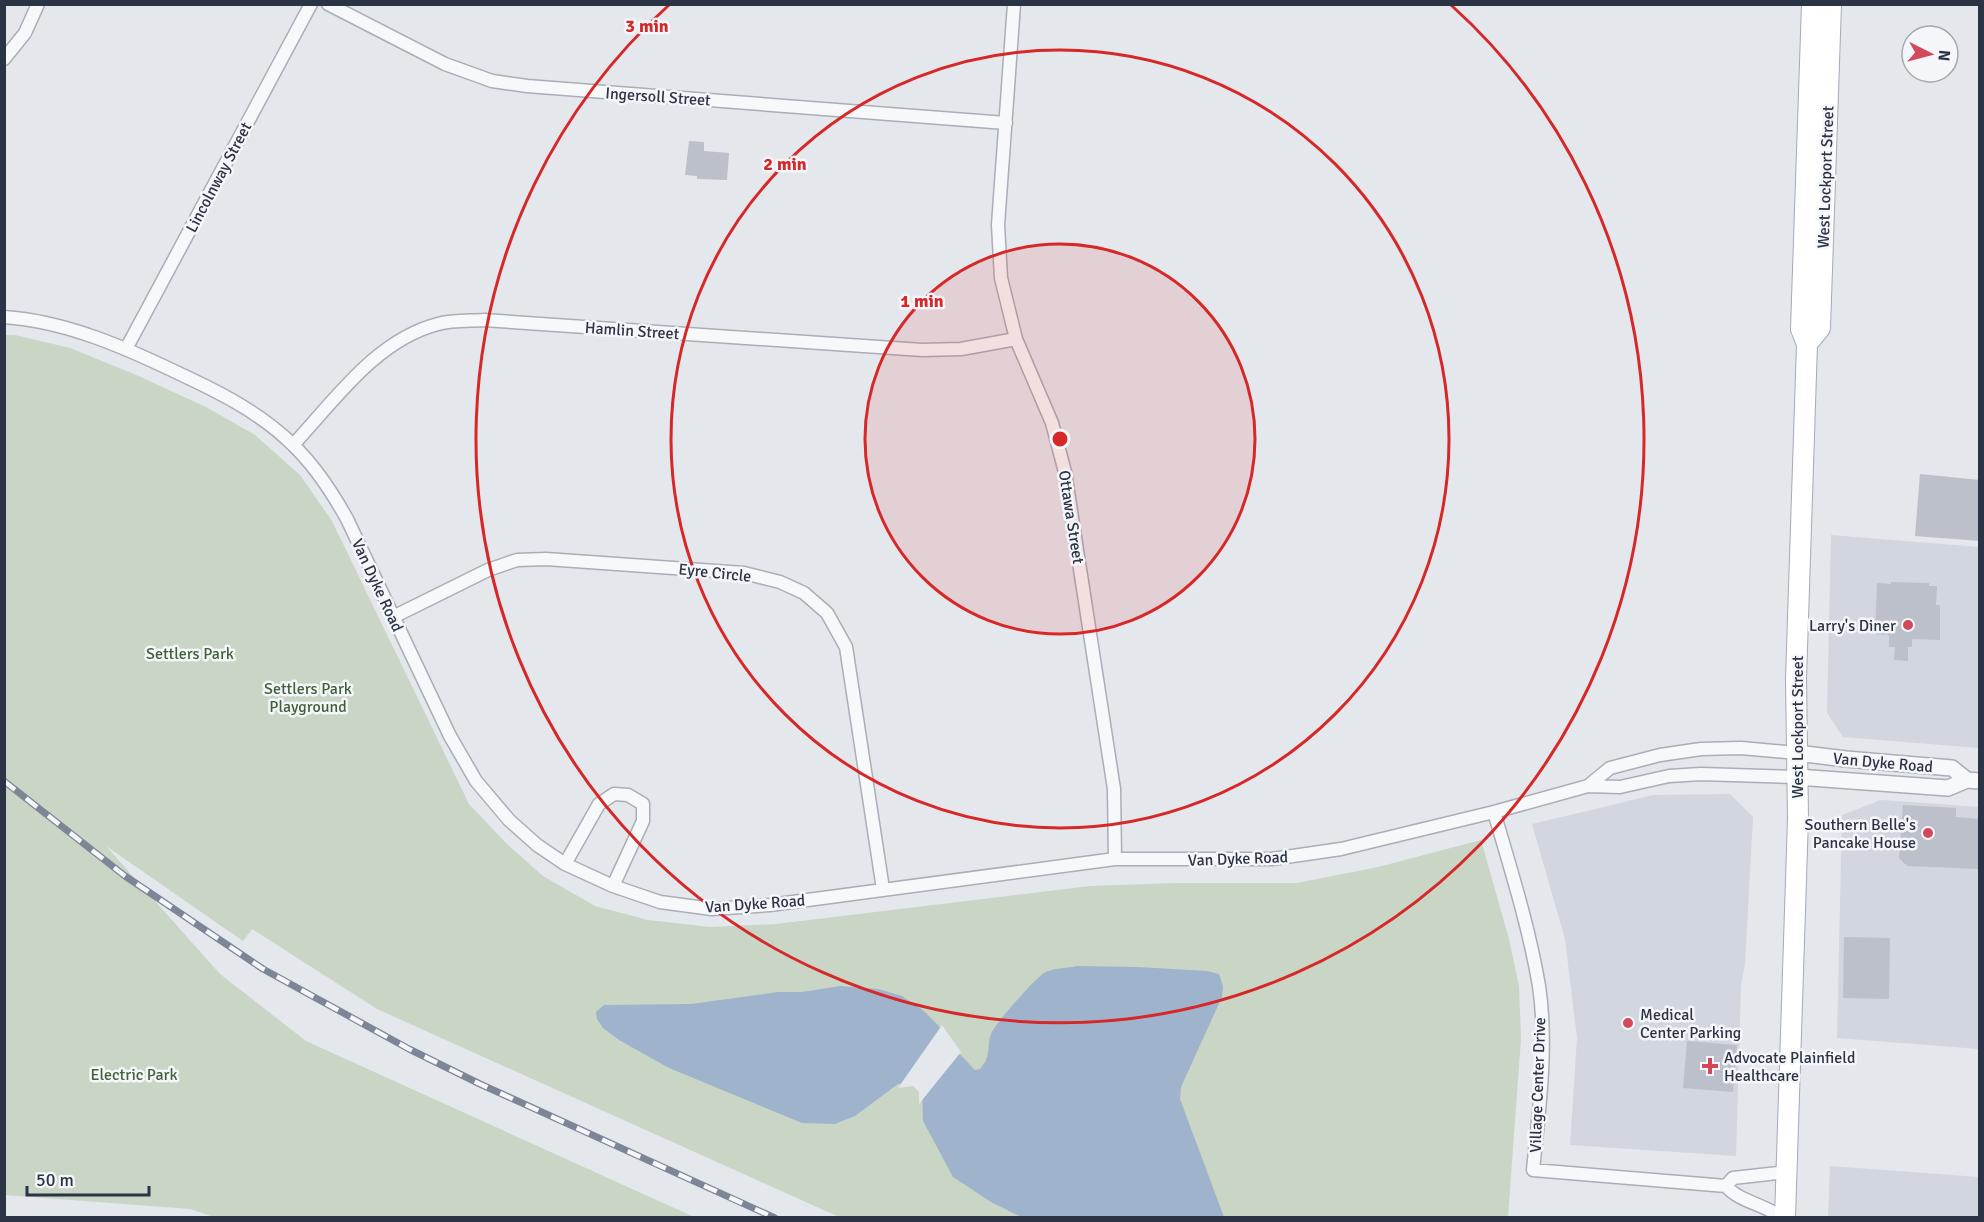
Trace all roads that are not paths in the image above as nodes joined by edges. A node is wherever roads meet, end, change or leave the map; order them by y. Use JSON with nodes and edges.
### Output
{"nodes":[{"id":1,"x":38,"y":4,"type":"edge"},
{"id":2,"x":311,"y":4,"type":"edge"},
{"id":3,"x":328,"y":4,"type":"edge"},
{"id":4,"x":1014,"y":4,"type":"edge"},
{"id":5,"x":1812,"y":4,"type":"edge"},
{"id":6,"x":1831,"y":4,"type":"edge"},
{"id":7,"x":4,"y":59,"type":"edge"},
{"id":8,"x":1006,"y":123,"type":"junction"},
{"id":9,"x":4,"y":317,"type":"edge"},
{"id":10,"x":1016,"y":339,"type":"junction"},
{"id":11,"x":1807,"y":344,"type":"junction"},
{"id":12,"x":126,"y":349,"type":"junction"},
{"id":13,"x":294,"y":445,"type":"junction"},
{"id":14,"x":393,"y":616,"type":"junction"},
{"id":15,"x":1797,"y":753,"type":"junction"},
{"id":16,"x":1797,"y":777,"type":"junction"},
{"id":17,"x":1973,"y":780,"type":"edge"},
{"id":18,"x":1588,"y":786,"type":"junction"},
{"id":19,"x":1494,"y":812,"type":"junction"},
{"id":20,"x":1115,"y":859,"type":"junction"},
{"id":21,"x":565,"y":864,"type":"junction"},
{"id":22,"x":613,"y":886,"type":"junction"},
{"id":23,"x":883,"y":889,"type":"junction"},
{"id":24,"x":1786,"y":1172,"type":"junction"},
{"id":25,"x":1726,"y":1186,"type":"junction"},
{"id":26,"x":1783,"y":1218,"type":"edge"}],
"edges":[{"from":1,"to":7,"type":"street"},
{"from":2,"to":12,"type":"street","name":"Lincolnway Street"},
{"from":3,"to":8,"type":"street","name":"Ingersoll Street"},
{"from":4,"to":8,"type":"street","name":"Ottawa Street"},
{"from":5,"to":11,"type":"main road","name":"West Lockport Street"},
{"from":6,"to":11,"type":"main road","name":"West Lockport Street"},
{"from":8,"to":10,"type":"street","name":"Ottawa Street"},
{"from":9,"to":12,"type":"street","name":"Van Dyke Road"},
{"from":10,"to":13,"type":"street","name":"Hamlin Street"},
{"from":10,"to":20,"type":"street","name":"Ottawa Street"},
{"from":11,"to":15,"type":"main road","name":"West Lockport Street"},
{"from":12,"to":13,"type":"street","name":"Van Dyke Road"},
{"from":13,"to":14,"type":"street","name":"Van Dyke Road"},
{"from":14,"to":21,"type":"street","name":"Van Dyke Road"},
{"from":14,"to":23,"type":"street","name":"Eyre Circle"},
{"from":15,"to":16,"type":"main road","name":"West Lockport Street"},
{"from":15,"to":17,"type":"street","name":"Van Dyke Road"},
{"from":15,"to":18,"type":"street","name":"Van Dyke Road"},
{"from":16,"to":17,"type":"street","name":"Van Dyke Road"},
{"from":16,"to":18,"type":"street","name":"Van Dyke Road"},
{"from":16,"to":24,"type":"main road","name":"West Lockport Street"},
{"from":18,"to":19,"type":"street","name":"Van Dyke Road"},
{"from":19,"to":20,"type":"street","name":"Van Dyke Road"},
{"from":19,"to":25,"type":"street","name":"Village Center Drive"},
{"from":20,"to":23,"type":"street","name":"Van Dyke Road"},
{"from":21,"to":22,"type":"street","name":"Van Dyke Road"},
{"from":21,"to":22,"type":"street"},
{"from":22,"to":23,"type":"street","name":"Van Dyke Road"},
{"from":24,"to":25,"type":"street","name":"Village Center Drive"},
{"from":24,"to":26,"type":"main road","name":"West Lockport Street"},
{"from":25,"to":26,"type":"street","name":"Village Center Drive"}]}
